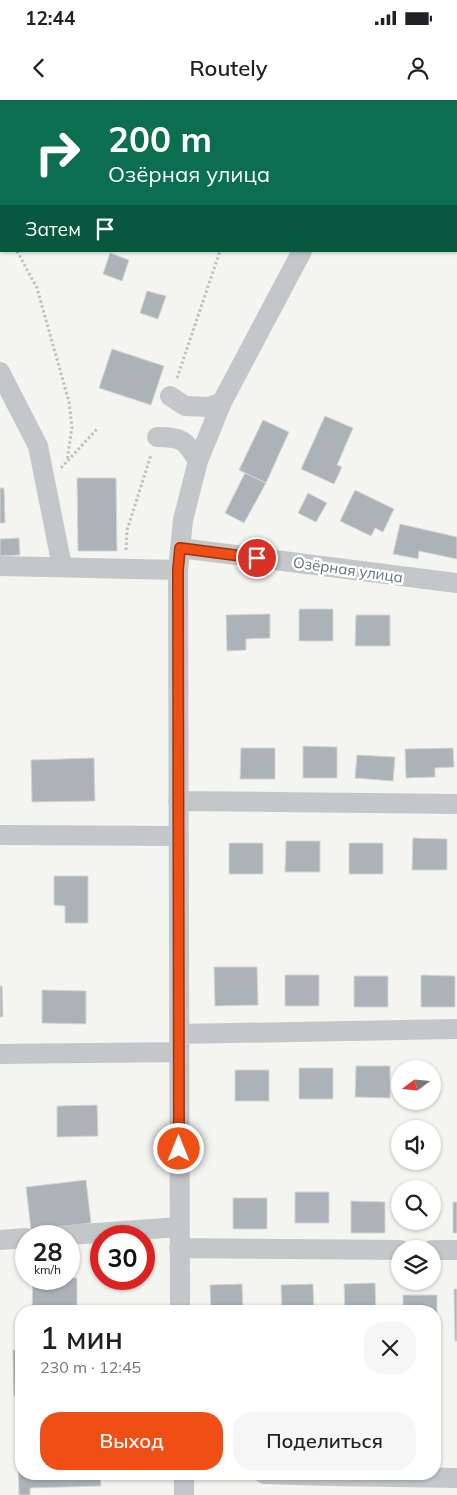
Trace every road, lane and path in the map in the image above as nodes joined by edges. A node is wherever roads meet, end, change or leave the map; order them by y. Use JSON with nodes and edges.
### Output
{"nodes":[{"id":1,"x":18,"y":252,"type":"edge"},
{"id":2,"x":301,"y":252,"type":"edge"},
{"id":3,"x":0,"y":372,"type":"edge"},
{"id":4,"x":170,"y":396,"type":"dead end"},
{"id":5,"x":222,"y":402,"type":"junction"},
{"id":6,"x":97,"y":429,"type":"dead end"},
{"id":7,"x":156,"y":437,"type":"dead end"},
{"id":8,"x":67,"y":461,"type":"junction"},
{"id":9,"x":198,"y":461,"type":"junction"},
{"id":10,"x":46,"y":485,"type":"junction"},
{"id":11,"x":180,"y":548,"type":"junction"},
{"id":12,"x":0,"y":566,"type":"edge"},
{"id":13,"x":62,"y":566,"type":"junction"},
{"id":14,"x":178,"y":570,"type":"junction"},
{"id":15,"x":457,"y":583,"type":"edge"},
{"id":16,"x":178,"y":802,"type":"junction"},
{"id":17,"x":457,"y":804,"type":"edge"},
{"id":18,"x":0,"y":835,"type":"edge"},
{"id":19,"x":178,"y":836,"type":"junction"},
{"id":20,"x":457,"y":1029,"type":"edge"},
{"id":21,"x":179,"y":1043,"type":"junction"},
{"id":22,"x":0,"y":1054,"type":"edge"},
{"id":23,"x":179,"y":1227,"type":"junction"},
{"id":24,"x":80,"y":1234,"type":"edge"},
{"id":25,"x":15,"y":1239,"type":"edge"},
{"id":26,"x":0,"y":1240,"type":"edge"},
{"id":27,"x":179,"y":1248,"type":"junction"},
{"id":28,"x":391,"y":1250,"type":"edge"},
{"id":29,"x":441,"y":1250,"type":"edge"},
{"id":30,"x":457,"y":1250,"type":"edge"},
{"id":31,"x":180,"y":1305,"type":"edge"},
{"id":32,"x":441,"y":1478,"type":"edge"},
{"id":33,"x":457,"y":1478,"type":"edge"},
{"id":34,"x":184,"y":1480,"type":"edge"},
{"id":35,"x":184,"y":1495,"type":"edge"}],
"edges":[{"from":1,"to":8,"type":"path"},
{"from":2,"to":5,"type":"street"},
{"from":3,"to":10,"type":"street"},
{"from":4,"to":5,"type":"street"},
{"from":5,"to":9,"type":"street"},
{"from":6,"to":8,"type":"path"},
{"from":7,"to":9,"type":"street"},
{"from":8,"to":10,"type":"path"},
{"from":9,"to":11,"type":"street"},
{"from":10,"to":13,"type":"street"},
{"from":11,"to":14,"type":"street"},
{"from":11,"to":15,"type":"street","name":"Озёрная улица"},
{"from":12,"to":13,"type":"street"},
{"from":13,"to":14,"type":"street"},
{"from":14,"to":16,"type":"street"},
{"from":16,"to":17,"type":"street"},
{"from":16,"to":19,"type":"street"},
{"from":18,"to":19,"type":"street"},
{"from":19,"to":21,"type":"street"},
{"from":20,"to":21,"type":"street"},
{"from":21,"to":22,"type":"street"},
{"from":21,"to":23,"type":"street"},
{"from":23,"to":24,"type":"street"},
{"from":23,"to":27,"type":"street"},
{"from":25,"to":26,"type":"street"},
{"from":27,"to":28,"type":"street"},
{"from":27,"to":31,"type":"street"},
{"from":29,"to":30,"type":"street"},
{"from":32,"to":33,"type":"street"},
{"from":34,"to":35,"type":"street"}]}
